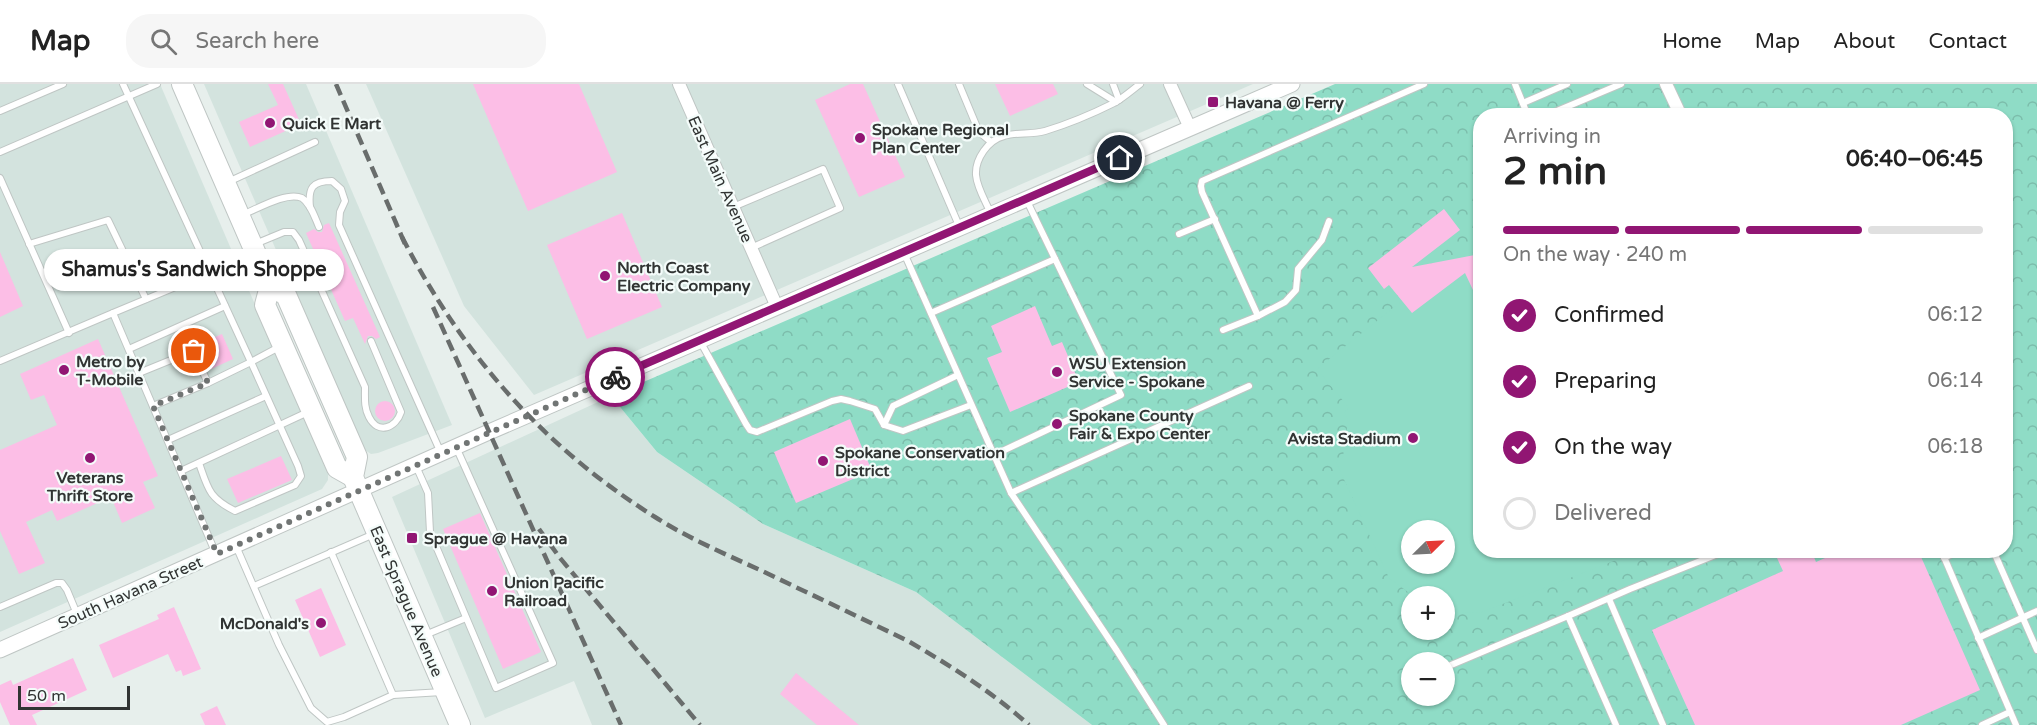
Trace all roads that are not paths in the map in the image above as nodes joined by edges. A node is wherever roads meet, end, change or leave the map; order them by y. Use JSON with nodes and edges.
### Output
{"nodes":[{"id":1,"x":63,"y":84,"type":"edge"},
{"id":2,"x":123,"y":84,"type":"edge"},
{"id":3,"x":157,"y":84,"type":"edge"},
{"id":4,"x":182,"y":84,"type":"edge"},
{"id":5,"x":679,"y":84,"type":"edge"},
{"id":6,"x":898,"y":84,"type":"edge"},
{"id":7,"x":959,"y":84,"type":"edge"},
{"id":8,"x":1088,"y":84,"type":"edge"},
{"id":9,"x":1113,"y":84,"type":"edge"},
{"id":10,"x":1140,"y":84,"type":"edge"},
{"id":11,"x":1170,"y":84,"type":"edge"},
{"id":12,"x":1292,"y":84,"type":"edge"},
{"id":13,"x":1424,"y":84,"type":"edge"},
{"id":14,"x":1515,"y":84,"type":"edge"},
{"id":15,"x":1567,"y":84,"type":"edge"},
{"id":16,"x":1621,"y":84,"type":"edge"},
{"id":17,"x":1666,"y":84,"type":"edge"},
{"id":18,"x":128,"y":96,"type":"junction"},
{"id":19,"x":1118,"y":101,"type":"junction"},
{"id":20,"x":1523,"y":103,"type":"junction"},
{"id":21,"x":1525,"y":108,"type":"edge"},
{"id":22,"x":1564,"y":108,"type":"edge"},
{"id":23,"x":1677,"y":108,"type":"edge"},
{"id":24,"x":0,"y":111,"type":"edge"},
{"id":25,"x":1190,"y":128,"type":"junction"},
{"id":26,"x":315,"y":142,"type":"dead end"},
{"id":27,"x":991,"y":142,"type":"junction"},
{"id":28,"x":0,"y":152,"type":"edge"},
{"id":29,"x":0,"y":178,"type":"edge"},
{"id":30,"x":225,"y":183,"type":"junction"},
{"id":31,"x":1026,"y":200,"type":"junction"},
{"id":32,"x":310,"y":207,"type":"junction"},
{"id":33,"x":733,"y":207,"type":"junction"},
{"id":34,"x":992,"y":214,"type":"junction"},
{"id":35,"x":239,"y":217,"type":"junction"},
{"id":36,"x":1215,"y":219,"type":"junction"},
{"id":37,"x":1329,"y":221,"type":"dead end"},
{"id":38,"x":319,"y":227,"type":"dead end"},
{"id":39,"x":960,"y":228,"type":"junction"},
{"id":40,"x":1179,"y":234,"type":"dead end"},
{"id":41,"x":29,"y":244,"type":"junction"},
{"id":42,"x":751,"y":248,"type":"junction"},
{"id":43,"x":253,"y":249,"type":"junction"},
{"id":44,"x":904,"y":252,"type":"junction"},
{"id":45,"x":1054,"y":259,"type":"junction"},
{"id":46,"x":210,"y":272,"type":"junction"},
{"id":47,"x":270,"y":286,"type":"junction"},
{"id":48,"x":146,"y":299,"type":"junction"},
{"id":49,"x":225,"y":306,"type":"junction"},
{"id":50,"x":777,"y":307,"type":"junction"},
{"id":51,"x":113,"y":313,"type":"junction"},
{"id":52,"x":931,"y":313,"type":"junction"},
{"id":53,"x":1258,"y":316,"type":"junction"},
{"id":54,"x":1223,"y":330,"type":"dead end"},
{"id":55,"x":69,"y":333,"type":"junction"},
{"id":56,"x":371,"y":341,"type":"dead end"},
{"id":57,"x":700,"y":341,"type":"junction"},
{"id":58,"x":282,"y":345,"type":"junction"},
{"id":59,"x":129,"y":349,"type":"junction"},
{"id":60,"x":0,"y":361,"type":"edge"},
{"id":61,"x":251,"y":362,"type":"junction"},
{"id":62,"x":139,"y":373,"type":"junction"},
{"id":63,"x":958,"y":375,"type":"junction"},
{"id":64,"x":208,"y":383,"type":"junction"},
{"id":65,"x":1249,"y":386,"type":"dead end"},
{"id":66,"x":266,"y":396,"type":"junction"},
{"id":67,"x":971,"y":405,"type":"junction"},
{"id":68,"x":153,"y":406,"type":"junction"},
{"id":69,"x":311,"y":411,"type":"junction"},
{"id":70,"x":279,"y":425,"type":"junction"},
{"id":71,"x":884,"y":425,"type":"junction"},
{"id":72,"x":168,"y":440,"type":"junction"},
{"id":73,"x":456,"y":447,"type":"junction"},
{"id":74,"x":441,"y":454,"type":"junction"},
{"id":75,"x":994,"y":455,"type":"junction"},
{"id":76,"x":199,"y":463,"type":"junction"},
{"id":77,"x":416,"y":465,"type":"junction"},
{"id":78,"x":181,"y":471,"type":"junction"},
{"id":79,"x":356,"y":484,"type":"junction"},
{"id":80,"x":1011,"y":493,"type":"junction"},
{"id":81,"x":377,"y":532,"type":"junction"},
{"id":82,"x":236,"y":546,"type":"junction"},
{"id":83,"x":331,"y":552,"type":"junction"},
{"id":84,"x":217,"y":554,"type":"junction"},
{"id":85,"x":1708,"y":558,"type":"edge"},
{"id":86,"x":1944,"y":558,"type":"edge"},
{"id":87,"x":1997,"y":558,"type":"edge"},
{"id":88,"x":254,"y":586,"type":"junction"},
{"id":89,"x":1609,"y":598,"type":"junction"},
{"id":90,"x":0,"y":608,"type":"edge"},
{"id":91,"x":2037,"y":611,"type":"edge"},
{"id":92,"x":78,"y":616,"type":"junction"},
{"id":93,"x":1568,"y":616,"type":"junction"},
{"id":94,"x":466,"y":618,"type":"junction"},
{"id":95,"x":2023,"y":618,"type":"junction"},
{"id":96,"x":422,"y":637,"type":"junction"},
{"id":97,"x":1978,"y":638,"type":"junction"},
{"id":98,"x":0,"y":650,"type":"edge"},
{"id":99,"x":2037,"y":650,"type":"edge"},
{"id":100,"x":1455,"y":663,"type":"edge"},
{"id":101,"x":446,"y":692,"type":"junction"},
{"id":102,"x":393,"y":694,"type":"junction"},
{"id":103,"x":2010,"y":712,"type":"junction"},
{"id":104,"x":460,"y":725,"type":"edge"},
{"id":105,"x":1164,"y":725,"type":"edge"},
{"id":106,"x":1616,"y":725,"type":"edge"},
{"id":107,"x":1663,"y":725,"type":"edge"},
{"id":108,"x":1982,"y":725,"type":"edge"},
{"id":109,"x":2016,"y":725,"type":"edge"}],
"edges":[{"from":1,"to":24,"type":"lane"},
{"from":2,"to":18,"type":"lane"},
{"from":3,"to":18,"type":"lane"},
{"from":4,"to":30,"type":"main road","name":"East Sprague Avenue"},
{"from":5,"to":33,"type":"street","name":"East Main Avenue"},
{"from":6,"to":39,"type":"lane"},
{"from":7,"to":27,"type":"lane"},
{"from":8,"to":19,"type":"lane"},
{"from":9,"to":19,"type":"lane"},
{"from":10,"to":19,"type":"lane"},
{"from":11,"to":25,"type":"street"},
{"from":12,"to":25,"type":"street","name":"South Havana Street"},
{"from":13,"to":36,"type":"lane"},
{"from":14,"to":20,"type":"lane"},
{"from":15,"to":20,"type":"lane"},
{"from":16,"to":22,"type":"lane"},
{"from":17,"to":23,"type":"street"},
{"from":18,"to":28,"type":"lane"},
{"from":18,"to":46,"type":"lane"},
{"from":19,"to":27,"type":"lane"},
{"from":20,"to":21,"type":"lane"},
{"from":25,"to":31,"type":"street","name":"South Havana Street"},
{"from":26,"to":30,"type":"lane"},
{"from":27,"to":34,"type":"lane"},
{"from":29,"to":41,"type":"lane"},
{"from":30,"to":35,"type":"main road","name":"East Sprague Avenue"},
{"from":31,"to":34,"type":"street","name":"South Havana Street"},
{"from":31,"to":45,"type":"lane"},
{"from":32,"to":35,"type":"lane"},
{"from":32,"to":38,"type":"lane"},
{"from":32,"to":74,"type":"lane"},
{"from":33,"to":42,"type":"street","name":"East Main Avenue"},
{"from":33,"to":42,"type":"lane"},
{"from":34,"to":39,"type":"street","name":"South Havana Street"},
{"from":35,"to":43,"type":"main road","name":"East Sprague Avenue"},
{"from":36,"to":40,"type":"lane"},
{"from":36,"to":53,"type":"lane"},
{"from":37,"to":53,"type":"lane"},
{"from":39,"to":44,"type":"street","name":"South Havana Street"},
{"from":41,"to":48,"type":"lane"},
{"from":41,"to":55,"type":"lane"},
{"from":42,"to":50,"type":"street","name":"East Main Avenue"},
{"from":43,"to":46,"type":"lane"},
{"from":43,"to":47,"type":"main road","name":"East Sprague Avenue"},
{"from":43,"to":56,"type":"lane"},
{"from":44,"to":50,"type":"street","name":"South Havana Street"},
{"from":44,"to":52,"type":"lane"},
{"from":45,"to":52,"type":"lane"},
{"from":45,"to":75,"type":"lane"},
{"from":46,"to":48,"type":"lane"},
{"from":46,"to":49,"type":"lane"},
{"from":47,"to":58,"type":"main road","name":"East Sprague Avenue"},
{"from":47,"to":79,"type":"main road","name":"East Sprague Avenue"},
{"from":48,"to":51,"type":"lane"},
{"from":49,"to":59,"type":"lane"},
{"from":49,"to":61,"type":"lane"},
{"from":50,"to":57,"type":"street","name":"South Havana Street"},
{"from":51,"to":55,"type":"lane"},
{"from":51,"to":59,"type":"lane"},
{"from":52,"to":63,"type":"lane"},
{"from":53,"to":54,"type":"lane"},
{"from":55,"to":60,"type":"lane"},
{"from":57,"to":71,"type":"lane"},
{"from":57,"to":73,"type":"street","name":"South Havana Street"},
{"from":58,"to":61,"type":"lane"},
{"from":58,"to":69,"type":"main road","name":"East Sprague Avenue"},
{"from":59,"to":62,"type":"lane"},
{"from":61,"to":64,"type":"lane"},
{"from":61,"to":66,"type":"lane"},
{"from":62,"to":64,"type":"lane"},
{"from":62,"to":68,"type":"lane"},
{"from":63,"to":67,"type":"lane"},
{"from":63,"to":71,"type":"lane"},
{"from":64,"to":68,"type":"lane"},
{"from":65,"to":80,"type":"lane"},
{"from":66,"to":70,"type":"lane"},
{"from":66,"to":72,"type":"lane"},
{"from":67,"to":71,"type":"lane"},
{"from":67,"to":75,"type":"lane"},
{"from":68,"to":72,"type":"lane"},
{"from":69,"to":70,"type":"lane"},
{"from":69,"to":79,"type":"main road","name":"East Sprague Avenue"},
{"from":70,"to":76,"type":"lane"},
{"from":70,"to":76,"type":"lane"},
{"from":72,"to":78,"type":"lane"},
{"from":73,"to":74,"type":"street","name":"South Havana Street"},
{"from":73,"to":94,"type":"lane"},
{"from":74,"to":77,"type":"street","name":"South Havana Street"},
{"from":75,"to":80,"type":"lane"},
{"from":76,"to":78,"type":"lane"},
{"from":77,"to":79,"type":"street","name":"South Havana Street"},
{"from":77,"to":94,"type":"lane"},
{"from":78,"to":84,"type":"lane"},
{"from":79,"to":81,"type":"main road","name":"East Sprague Avenue"},
{"from":79,"to":82,"type":"street","name":"South Havana Street"},
{"from":80,"to":105,"type":"lane"},
{"from":81,"to":83,"type":"lane"},
{"from":81,"to":96,"type":"main road","name":"East Sprague Avenue"},
{"from":82,"to":84,"type":"street","name":"South Havana Street"},
{"from":82,"to":88,"type":"lane"},
{"from":83,"to":88,"type":"lane"},
{"from":83,"to":102,"type":"lane"},
{"from":84,"to":92,"type":"street","name":"South Havana Street"},
{"from":85,"to":89,"type":"lane"},
{"from":86,"to":97,"type":"lane"},
{"from":87,"to":95,"type":"lane"},
{"from":88,"to":102,"type":"lane"},
{"from":89,"to":93,"type":"lane"},
{"from":89,"to":107,"type":"lane"},
{"from":90,"to":92,"type":"lane"},
{"from":91,"to":95,"type":"lane"},
{"from":92,"to":98,"type":"street","name":"South Havana Street"},
{"from":93,"to":100,"type":"lane"},
{"from":93,"to":106,"type":"lane"},
{"from":94,"to":96,"type":"lane"},
{"from":95,"to":97,"type":"lane"},
{"from":95,"to":99,"type":"lane"},
{"from":96,"to":101,"type":"main road","name":"East Sprague Avenue"},
{"from":97,"to":103,"type":"lane"},
{"from":101,"to":102,"type":"lane"},
{"from":101,"to":104,"type":"main road","name":"East Sprague Avenue"},
{"from":103,"to":108,"type":"lane"},
{"from":103,"to":109,"type":"lane"}]}
